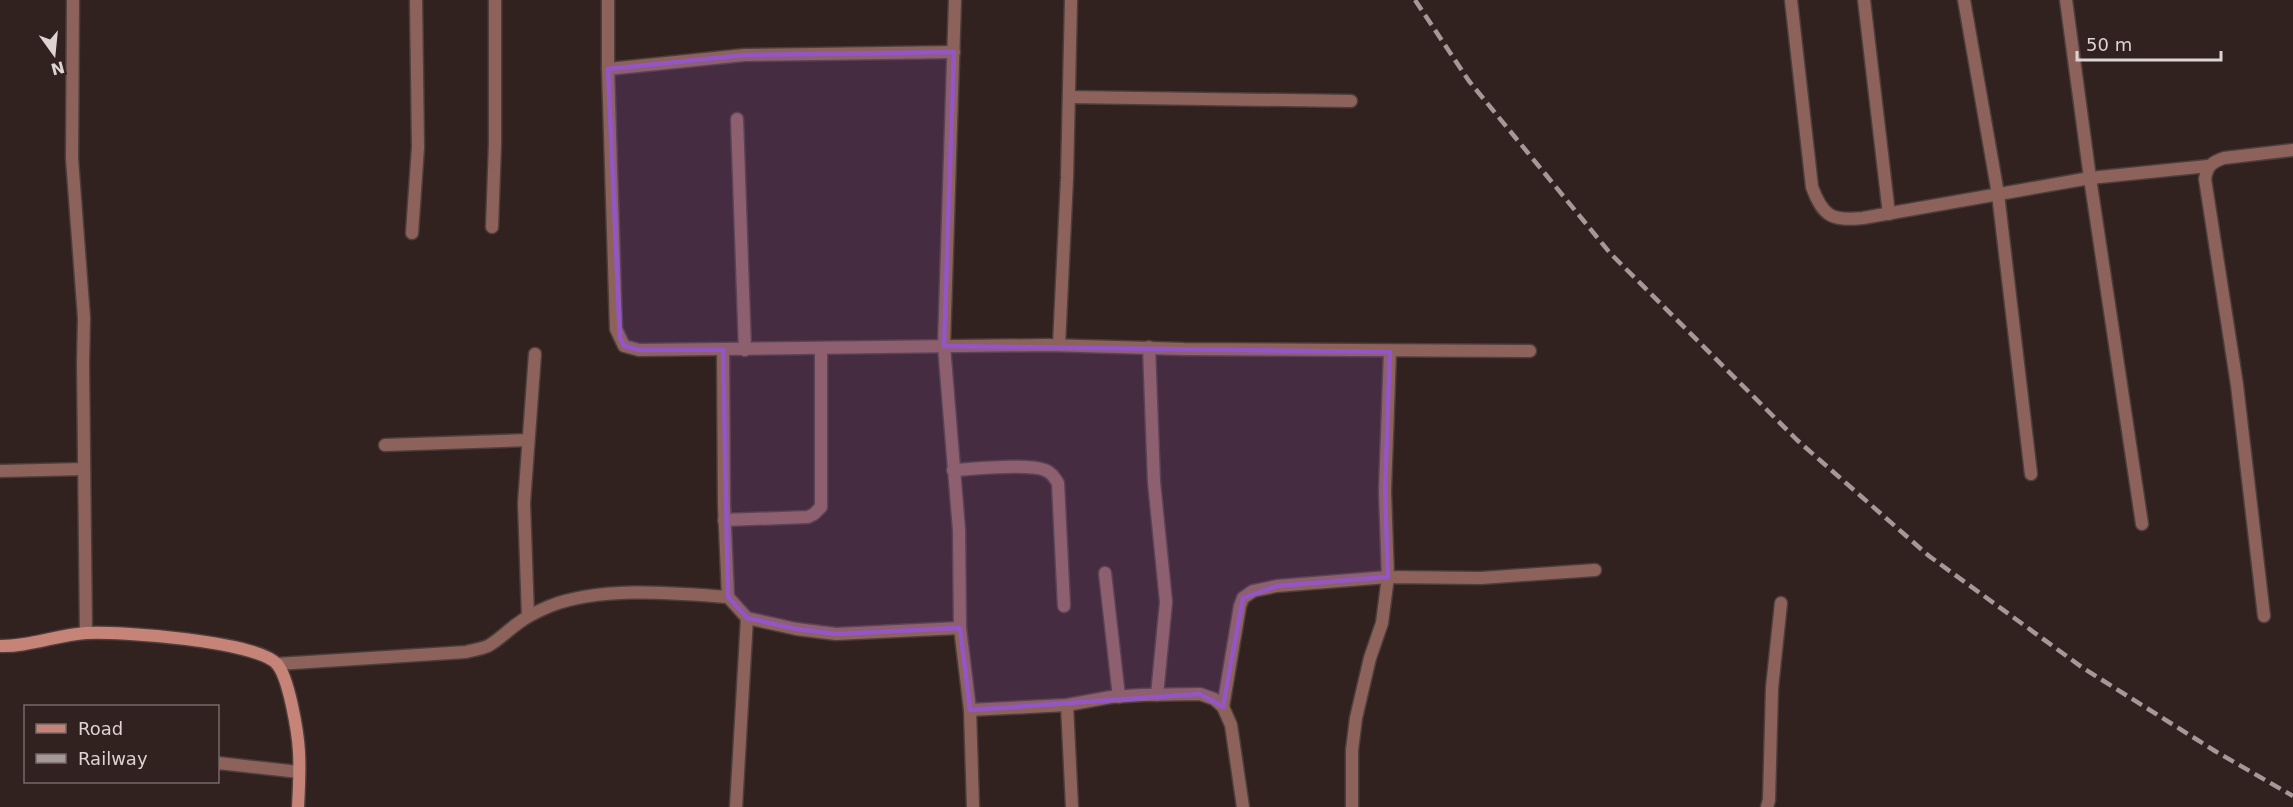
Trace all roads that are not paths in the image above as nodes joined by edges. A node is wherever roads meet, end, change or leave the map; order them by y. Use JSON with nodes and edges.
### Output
{"nodes":[{"id":1,"x":73,"y":0,"type":"edge"},
{"id":2,"x":416,"y":0,"type":"edge"},
{"id":3,"x":495,"y":0,"type":"edge"},
{"id":4,"x":608,"y":0,"type":"edge"},
{"id":5,"x":955,"y":0,"type":"edge"},
{"id":6,"x":1071,"y":0,"type":"edge"},
{"id":7,"x":1791,"y":0,"type":"edge"},
{"id":8,"x":1864,"y":0,"type":"edge"},
{"id":9,"x":1964,"y":0,"type":"edge"},
{"id":10,"x":2066,"y":0,"type":"edge"},
{"id":11,"x":954,"y":52,"type":"junction"},
{"id":12,"x":608,"y":69,"type":"junction"},
{"id":13,"x":1069,"y":97,"type":"junction"},
{"id":14,"x":1352,"y":101,"type":"dead end"},
{"id":15,"x":737,"y":119,"type":"dead end"},
{"id":16,"x":2293,"y":150,"type":"edge"},
{"id":17,"x":2208,"y":166,"type":"junction"},
{"id":18,"x":2090,"y":178,"type":"junction"},
{"id":19,"x":1998,"y":194,"type":"junction"},
{"id":20,"x":1889,"y":214,"type":"junction"},
{"id":21,"x":492,"y":227,"type":"dead end"},
{"id":22,"x":412,"y":233,"type":"dead end"},
{"id":23,"x":1059,"y":345,"type":"junction"},
{"id":24,"x":944,"y":346,"type":"junction"},
{"id":25,"x":1149,"y":347,"type":"junction"},
{"id":26,"x":821,"y":349,"type":"junction"},
{"id":27,"x":723,"y":350,"type":"junction"},
{"id":28,"x":745,"y":350,"type":"junction"},
{"id":29,"x":1530,"y":351,"type":"dead end"},
{"id":30,"x":1390,"y":352,"type":"junction"},
{"id":31,"x":535,"y":354,"type":"dead end"},
{"id":32,"x":528,"y":440,"type":"junction"},
{"id":33,"x":386,"y":445,"type":"dead end"},
{"id":34,"x":84,"y":469,"type":"junction"},
{"id":35,"x":953,"y":470,"type":"junction"},
{"id":36,"x":0,"y":471,"type":"edge"},
{"id":37,"x":2031,"y":474,"type":"dead end"},
{"id":38,"x":724,"y":520,"type":"junction"},
{"id":39,"x":2142,"y":524,"type":"dead end"},
{"id":40,"x":1595,"y":570,"type":"dead end"},
{"id":41,"x":1105,"y":573,"type":"dead end"},
{"id":42,"x":1389,"y":577,"type":"junction"},
{"id":43,"x":728,"y":597,"type":"junction"},
{"id":44,"x":1781,"y":603,"type":"dead end"},
{"id":45,"x":1064,"y":606,"type":"dead end"},
{"id":46,"x":528,"y":616,"type":"junction"},
{"id":47,"x":2264,"y":616,"type":"dead end"},
{"id":48,"x":747,"y":618,"type":"junction"},
{"id":49,"x":960,"y":628,"type":"junction"},
{"id":50,"x":86,"y":633,"type":"junction"},
{"id":51,"x":0,"y":646,"type":"edge"},
{"id":52,"x":277,"y":664,"type":"junction"},
{"id":53,"x":1157,"y":694,"type":"junction"},
{"id":54,"x":1119,"y":697,"type":"junction"},
{"id":55,"x":1067,"y":705,"type":"junction"},
{"id":56,"x":1223,"y":707,"type":"junction"},
{"id":57,"x":970,"y":710,"type":"junction"},
{"id":58,"x":219,"y":763,"type":"edge"},
{"id":59,"x":299,"y":772,"type":"junction"},
{"id":60,"x":298,"y":807,"type":"edge"},
{"id":61,"x":736,"y":807,"type":"edge"},
{"id":62,"x":973,"y":807,"type":"edge"},
{"id":63,"x":1072,"y":807,"type":"edge"},
{"id":64,"x":1243,"y":807,"type":"edge"},
{"id":65,"x":1352,"y":807,"type":"edge"},
{"id":66,"x":1767,"y":807,"type":"edge"}],
"edges":[{"from":1,"to":34,"type":"street"},
{"from":2,"to":22,"type":"street"},
{"from":3,"to":21,"type":"street"},
{"from":4,"to":12,"type":"street"},
{"from":5,"to":11,"type":"street"},
{"from":6,"to":13,"type":"street"},
{"from":7,"to":20,"type":"street"},
{"from":8,"to":20,"type":"street"},
{"from":9,"to":19,"type":"street"},
{"from":10,"to":18,"type":"street"},
{"from":11,"to":12,"type":"street"},
{"from":11,"to":24,"type":"street"},
{"from":12,"to":27,"type":"street"},
{"from":13,"to":14,"type":"street"},
{"from":13,"to":23,"type":"street"},
{"from":15,"to":28,"type":"street"},
{"from":16,"to":17,"type":"street"},
{"from":17,"to":18,"type":"street"},
{"from":17,"to":47,"type":"street"},
{"from":18,"to":19,"type":"street"},
{"from":18,"to":39,"type":"street"},
{"from":19,"to":20,"type":"street"},
{"from":19,"to":37,"type":"street"},
{"from":23,"to":24,"type":"street"},
{"from":23,"to":25,"type":"street"},
{"from":24,"to":26,"type":"street"},
{"from":24,"to":35,"type":"street"},
{"from":25,"to":30,"type":"street"},
{"from":25,"to":53,"type":"street"},
{"from":26,"to":28,"type":"street"},
{"from":26,"to":38,"type":"street"},
{"from":27,"to":28,"type":"street"},
{"from":27,"to":38,"type":"street"},
{"from":29,"to":30,"type":"street"},
{"from":30,"to":42,"type":"street"},
{"from":31,"to":32,"type":"street"},
{"from":32,"to":33,"type":"street"},
{"from":32,"to":46,"type":"street"},
{"from":34,"to":36,"type":"street"},
{"from":34,"to":50,"type":"street"},
{"from":35,"to":45,"type":"street"},
{"from":35,"to":49,"type":"street"},
{"from":38,"to":43,"type":"street"},
{"from":40,"to":42,"type":"street"},
{"from":41,"to":54,"type":"street"},
{"from":42,"to":56,"type":"street"},
{"from":42,"to":65,"type":"street"},
{"from":43,"to":46,"type":"street"},
{"from":43,"to":48,"type":"street"},
{"from":44,"to":66,"type":"street"},
{"from":46,"to":52,"type":"street"},
{"from":48,"to":49,"type":"street"},
{"from":48,"to":61,"type":"street"},
{"from":49,"to":57,"type":"street"},
{"from":50,"to":51,"type":"street"},
{"from":50,"to":52,"type":"street"},
{"from":52,"to":59,"type":"street"},
{"from":53,"to":54,"type":"street"},
{"from":53,"to":56,"type":"street"},
{"from":54,"to":55,"type":"street"},
{"from":55,"to":57,"type":"street"},
{"from":55,"to":63,"type":"street"},
{"from":56,"to":64,"type":"street"},
{"from":57,"to":62,"type":"street"},
{"from":58,"to":59,"type":"street"},
{"from":59,"to":60,"type":"street"}]}
